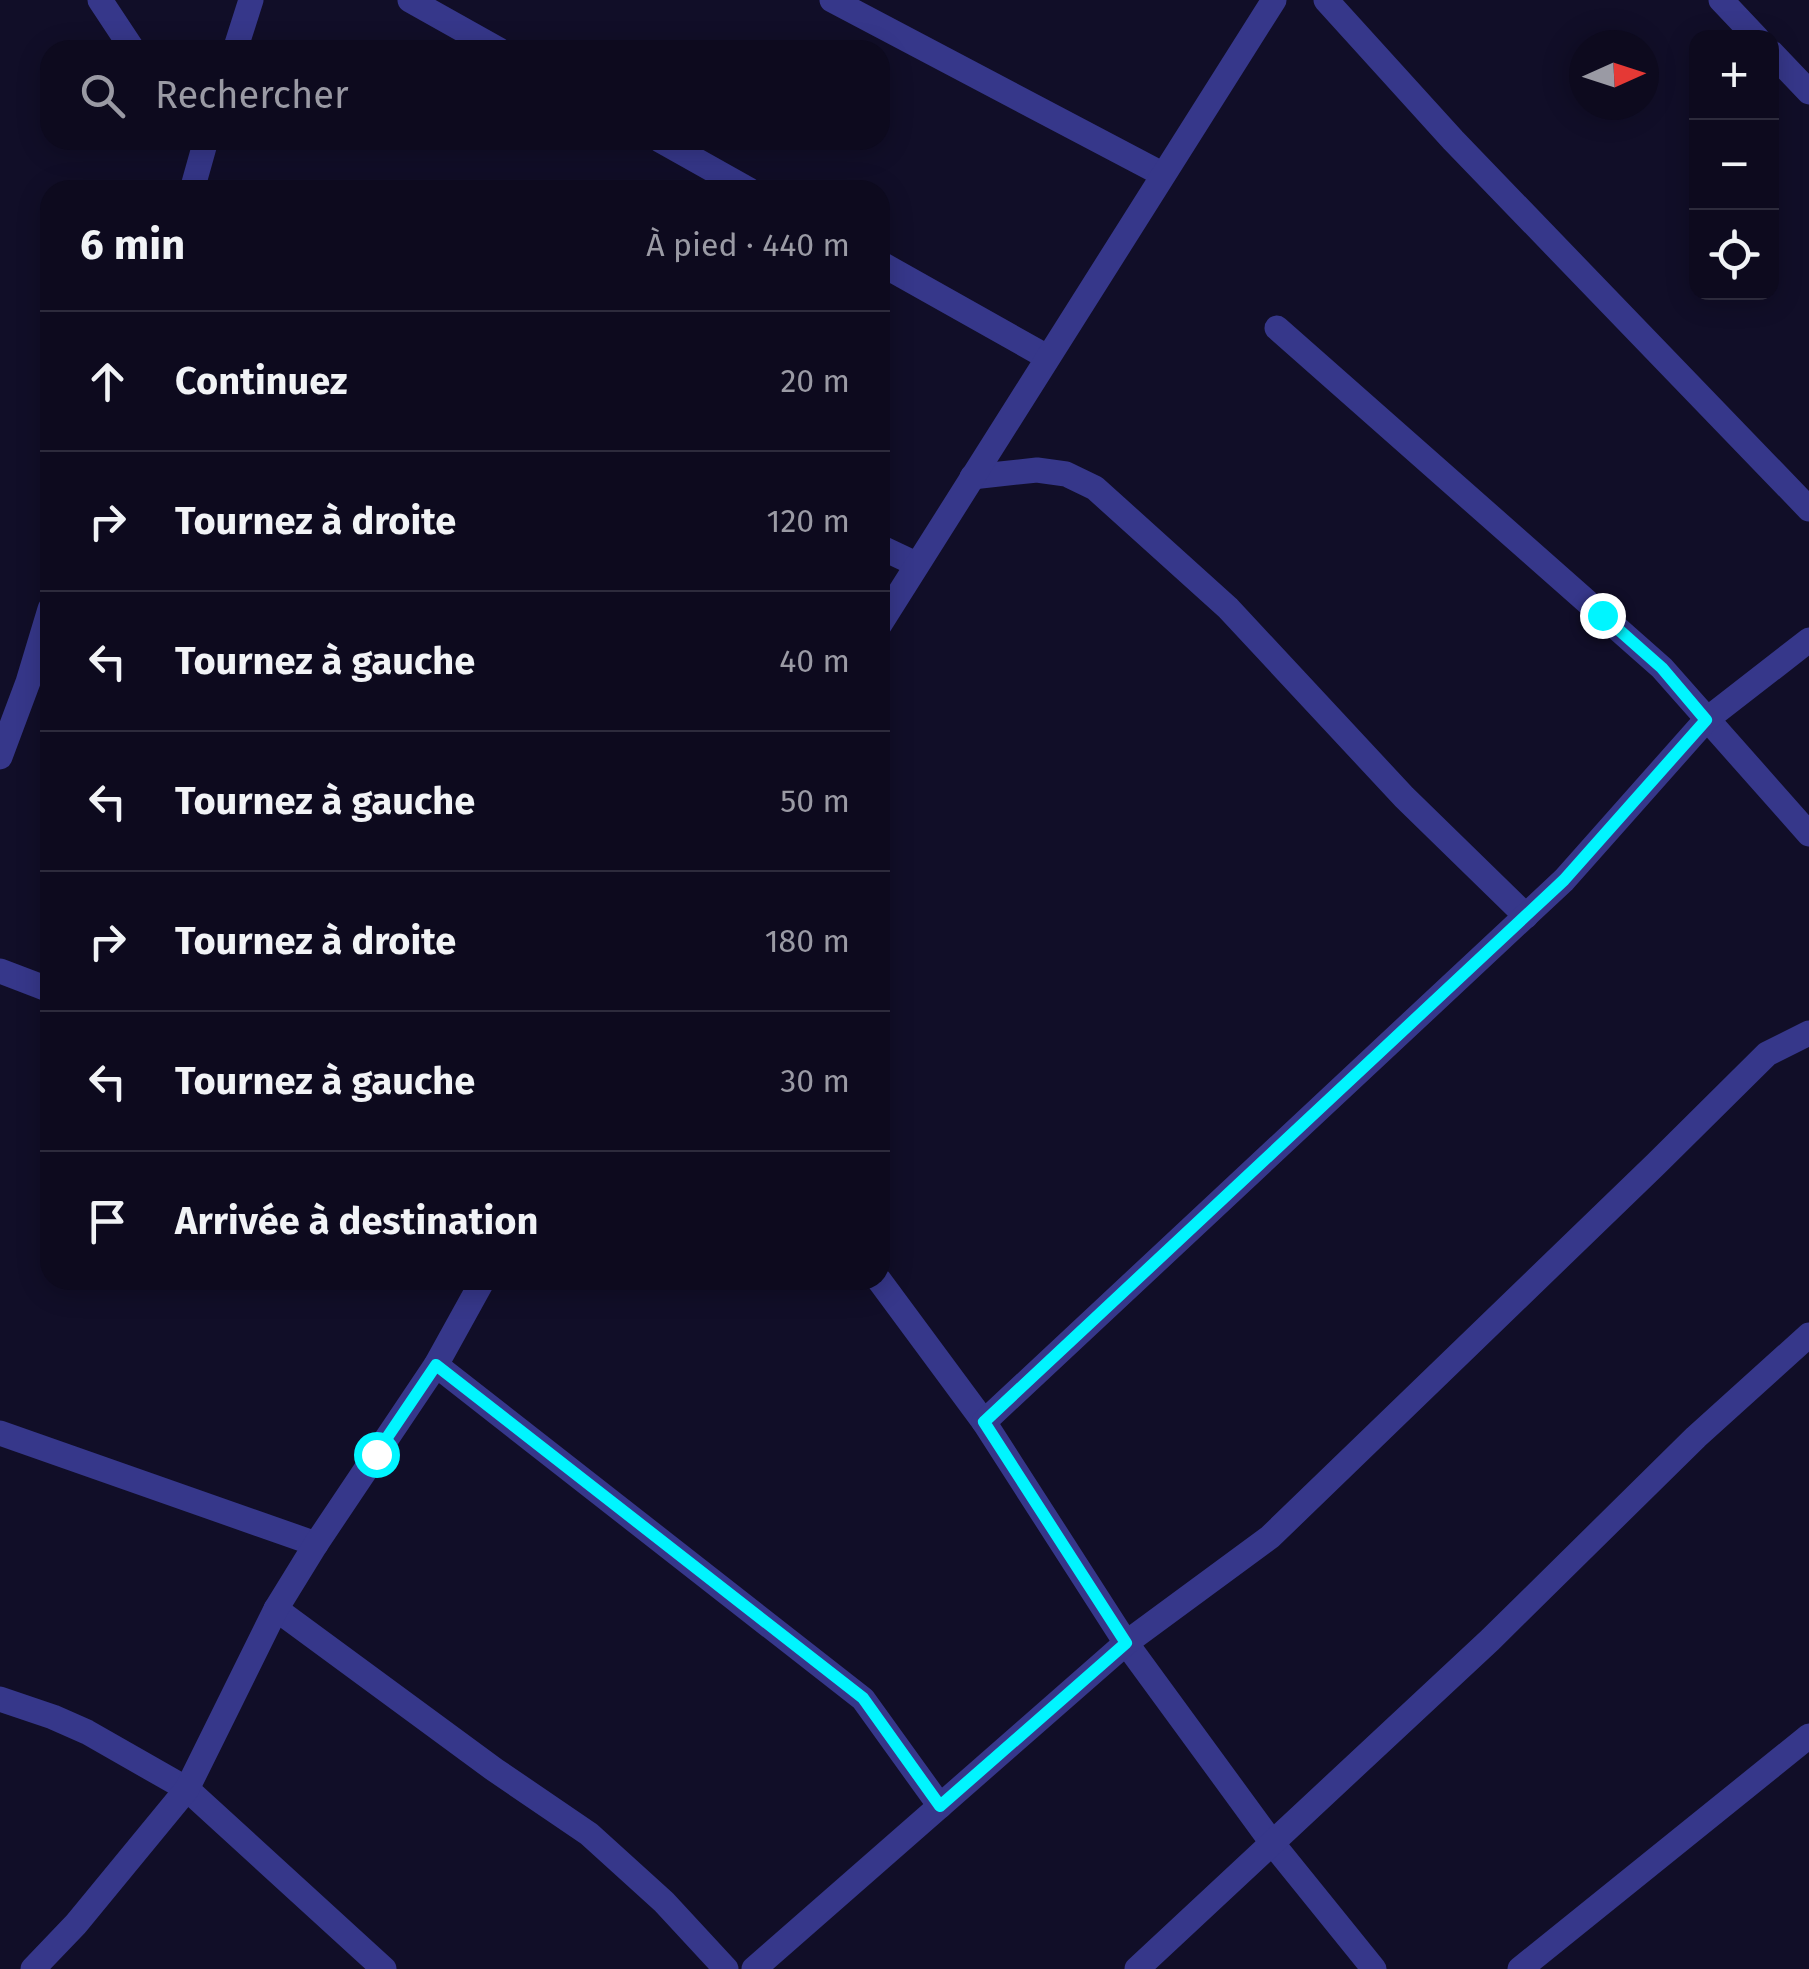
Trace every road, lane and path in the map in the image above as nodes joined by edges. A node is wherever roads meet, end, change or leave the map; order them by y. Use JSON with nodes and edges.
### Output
{"nodes":[{"id":1,"x":100,"y":0,"type":"edge"},
{"id":2,"x":251,"y":0,"type":"edge"},
{"id":3,"x":410,"y":0,"type":"edge"},
{"id":4,"x":832,"y":0,"type":"edge"},
{"id":5,"x":1274,"y":0,"type":"edge"},
{"id":6,"x":1326,"y":0,"type":"edge"},
{"id":7,"x":1721,"y":0,"type":"edge"},
{"id":8,"x":1749,"y":30,"type":"edge"},
{"id":9,"x":127,"y":40,"type":"edge"},
{"id":10,"x":238,"y":40,"type":"edge"},
{"id":11,"x":482,"y":40,"type":"edge"},
{"id":12,"x":1779,"y":60,"type":"edge"},
{"id":13,"x":1809,"y":92,"type":"edge"},
{"id":14,"x":199,"y":150,"type":"edge"},
{"id":15,"x":678,"y":150,"type":"edge"},
{"id":16,"x":1162,"y":174,"type":"junction"},
{"id":17,"x":194,"y":180,"type":"edge"},
{"id":18,"x":731,"y":180,"type":"edge"},
{"id":19,"x":890,"y":269,"type":"edge"},
{"id":20,"x":1277,"y":328,"type":"dead end"},
{"id":21,"x":1048,"y":357,"type":"junction"},
{"id":22,"x":972,"y":477,"type":"junction"},
{"id":23,"x":1809,"y":509,"type":"edge"},
{"id":24,"x":890,"y":552,"type":"edge"},
{"id":25,"x":916,"y":564,"type":"junction"},
{"id":26,"x":890,"y":607,"type":"edge"},
{"id":27,"x":1809,"y":640,"type":"edge"},
{"id":28,"x":39,"y":687,"type":"edge"},
{"id":29,"x":1706,"y":720,"type":"junction"},
{"id":30,"x":0,"y":756,"type":"edge"},
{"id":31,"x":1809,"y":834,"type":"edge"},
{"id":32,"x":1526,"y":916,"type":"junction"},
{"id":33,"x":0,"y":970,"type":"edge"},
{"id":34,"x":40,"y":986,"type":"edge"},
{"id":35,"x":1809,"y":1033,"type":"edge"},
{"id":36,"x":477,"y":1290,"type":"edge"},
{"id":37,"x":886,"y":1290,"type":"edge"},
{"id":38,"x":1809,"y":1335,"type":"edge"},
{"id":39,"x":436,"y":1365,"type":"junction"},
{"id":40,"x":984,"y":1422,"type":"junction"},
{"id":41,"x":0,"y":1433,"type":"edge"},
{"id":42,"x":316,"y":1544,"type":"junction"},
{"id":43,"x":276,"y":1609,"type":"junction"},
{"id":44,"x":1126,"y":1643,"type":"junction"},
{"id":45,"x":0,"y":1699,"type":"edge"},
{"id":46,"x":1809,"y":1736,"type":"edge"},
{"id":47,"x":187,"y":1789,"type":"junction"},
{"id":48,"x":940,"y":1806,"type":"junction"},
{"id":49,"x":1273,"y":1844,"type":"junction"},
{"id":50,"x":32,"y":1969,"type":"edge"},
{"id":51,"x":384,"y":1969,"type":"edge"},
{"id":52,"x":726,"y":1969,"type":"edge"},
{"id":53,"x":754,"y":1969,"type":"edge"},
{"id":54,"x":1137,"y":1969,"type":"edge"},
{"id":55,"x":1374,"y":1969,"type":"edge"},
{"id":56,"x":1520,"y":1969,"type":"edge"}],
"edges":[{"from":1,"to":9,"type":"street"},
{"from":2,"to":10,"type":"street"},
{"from":3,"to":11,"type":"street"},
{"from":4,"to":16,"type":"street"},
{"from":5,"to":16,"type":"street"},
{"from":6,"to":23,"type":"street"},
{"from":7,"to":8,"type":"street"},
{"from":12,"to":13,"type":"street"},
{"from":14,"to":17,"type":"street"},
{"from":15,"to":18,"type":"street"},
{"from":16,"to":21,"type":"street"},
{"from":19,"to":21,"type":"street"},
{"from":20,"to":29,"type":"street"},
{"from":21,"to":22,"type":"street"},
{"from":22,"to":25,"type":"street"},
{"from":22,"to":32,"type":"street"},
{"from":24,"to":25,"type":"street"},
{"from":25,"to":26,"type":"street"},
{"from":27,"to":29,"type":"street"},
{"from":28,"to":30,"type":"street"},
{"from":29,"to":31,"type":"street"},
{"from":29,"to":32,"type":"street"},
{"from":32,"to":40,"type":"street"},
{"from":33,"to":34,"type":"street"},
{"from":35,"to":44,"type":"street"},
{"from":36,"to":39,"type":"street"},
{"from":37,"to":40,"type":"street"},
{"from":38,"to":49,"type":"street"},
{"from":39,"to":42,"type":"street"},
{"from":39,"to":48,"type":"street"},
{"from":40,"to":44,"type":"street"},
{"from":41,"to":42,"type":"street"},
{"from":42,"to":43,"type":"street"},
{"from":43,"to":47,"type":"street"},
{"from":43,"to":52,"type":"street"},
{"from":44,"to":48,"type":"street"},
{"from":44,"to":49,"type":"street"},
{"from":45,"to":47,"type":"street"},
{"from":46,"to":56,"type":"street"},
{"from":47,"to":50,"type":"street"},
{"from":47,"to":51,"type":"street"},
{"from":48,"to":53,"type":"street"},
{"from":49,"to":54,"type":"street"},
{"from":49,"to":55,"type":"street"}]}
